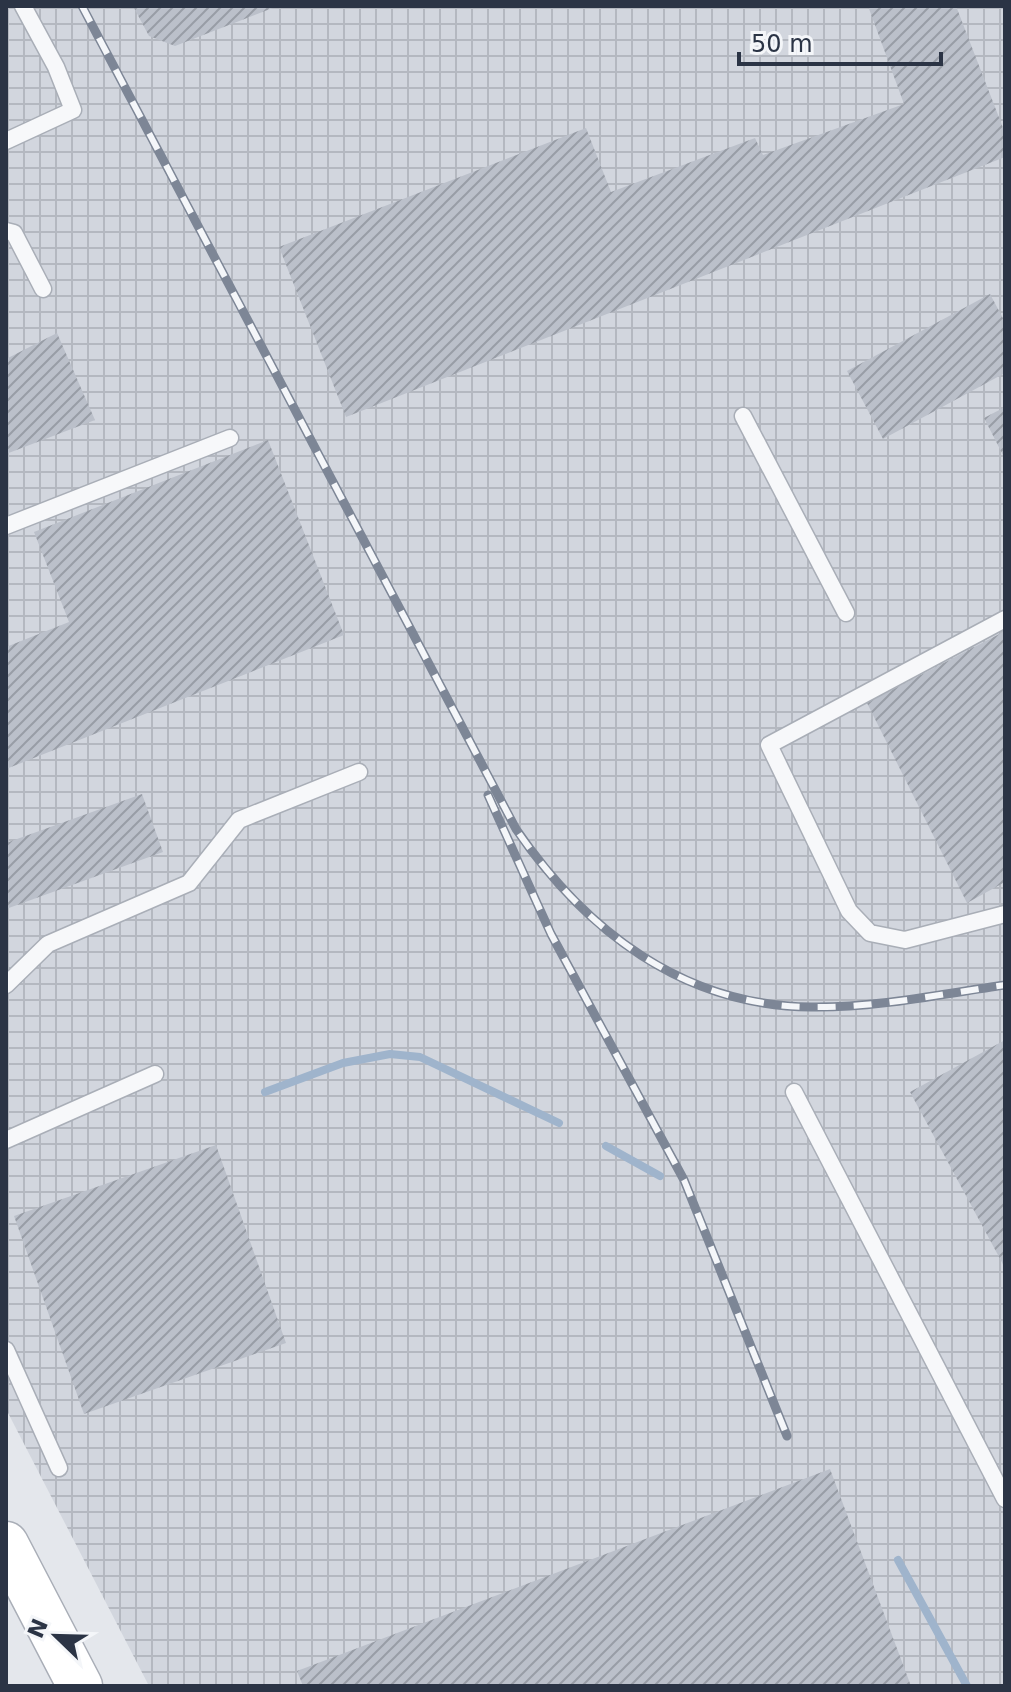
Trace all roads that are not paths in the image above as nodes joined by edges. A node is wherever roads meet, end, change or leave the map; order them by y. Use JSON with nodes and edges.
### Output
{"nodes":[{"id":1,"x":23,"y":6,"type":"edge"},
{"id":2,"x":6,"y":141,"type":"edge"},
{"id":3,"x":6,"y":231,"type":"edge"},
{"id":4,"x":43,"y":289,"type":"dead end"},
{"id":5,"x":743,"y":416,"type":"dead end"},
{"id":6,"x":230,"y":438,"type":"dead end"},
{"id":7,"x":6,"y":526,"type":"edge"},
{"id":8,"x":846,"y":613,"type":"dead end"},
{"id":9,"x":1005,"y":619,"type":"edge"},
{"id":10,"x":359,"y":772,"type":"dead end"},
{"id":11,"x":1005,"y":914,"type":"edge"},
{"id":12,"x":6,"y":985,"type":"edge"},
{"id":13,"x":155,"y":1074,"type":"dead end"},
{"id":14,"x":794,"y":1092,"type":"dead end"},
{"id":15,"x":6,"y":1140,"type":"edge"},
{"id":16,"x":6,"y":1350,"type":"edge"},
{"id":17,"x":59,"y":1468,"type":"dead end"},
{"id":18,"x":1005,"y":1499,"type":"edge"},
{"id":19,"x":6,"y":1544,"type":"edge"},
{"id":20,"x":80,"y":1686,"type":"edge"}],
"edges":[{"from":1,"to":2,"type":"lane"},
{"from":3,"to":4,"type":"lane"},
{"from":5,"to":8,"type":"lane"},
{"from":6,"to":7,"type":"lane"},
{"from":9,"to":11,"type":"lane"},
{"from":10,"to":12,"type":"lane"},
{"from":13,"to":15,"type":"lane"},
{"from":14,"to":18,"type":"lane"},
{"from":16,"to":17,"type":"lane"},
{"from":19,"to":20,"type":"street"}]}
